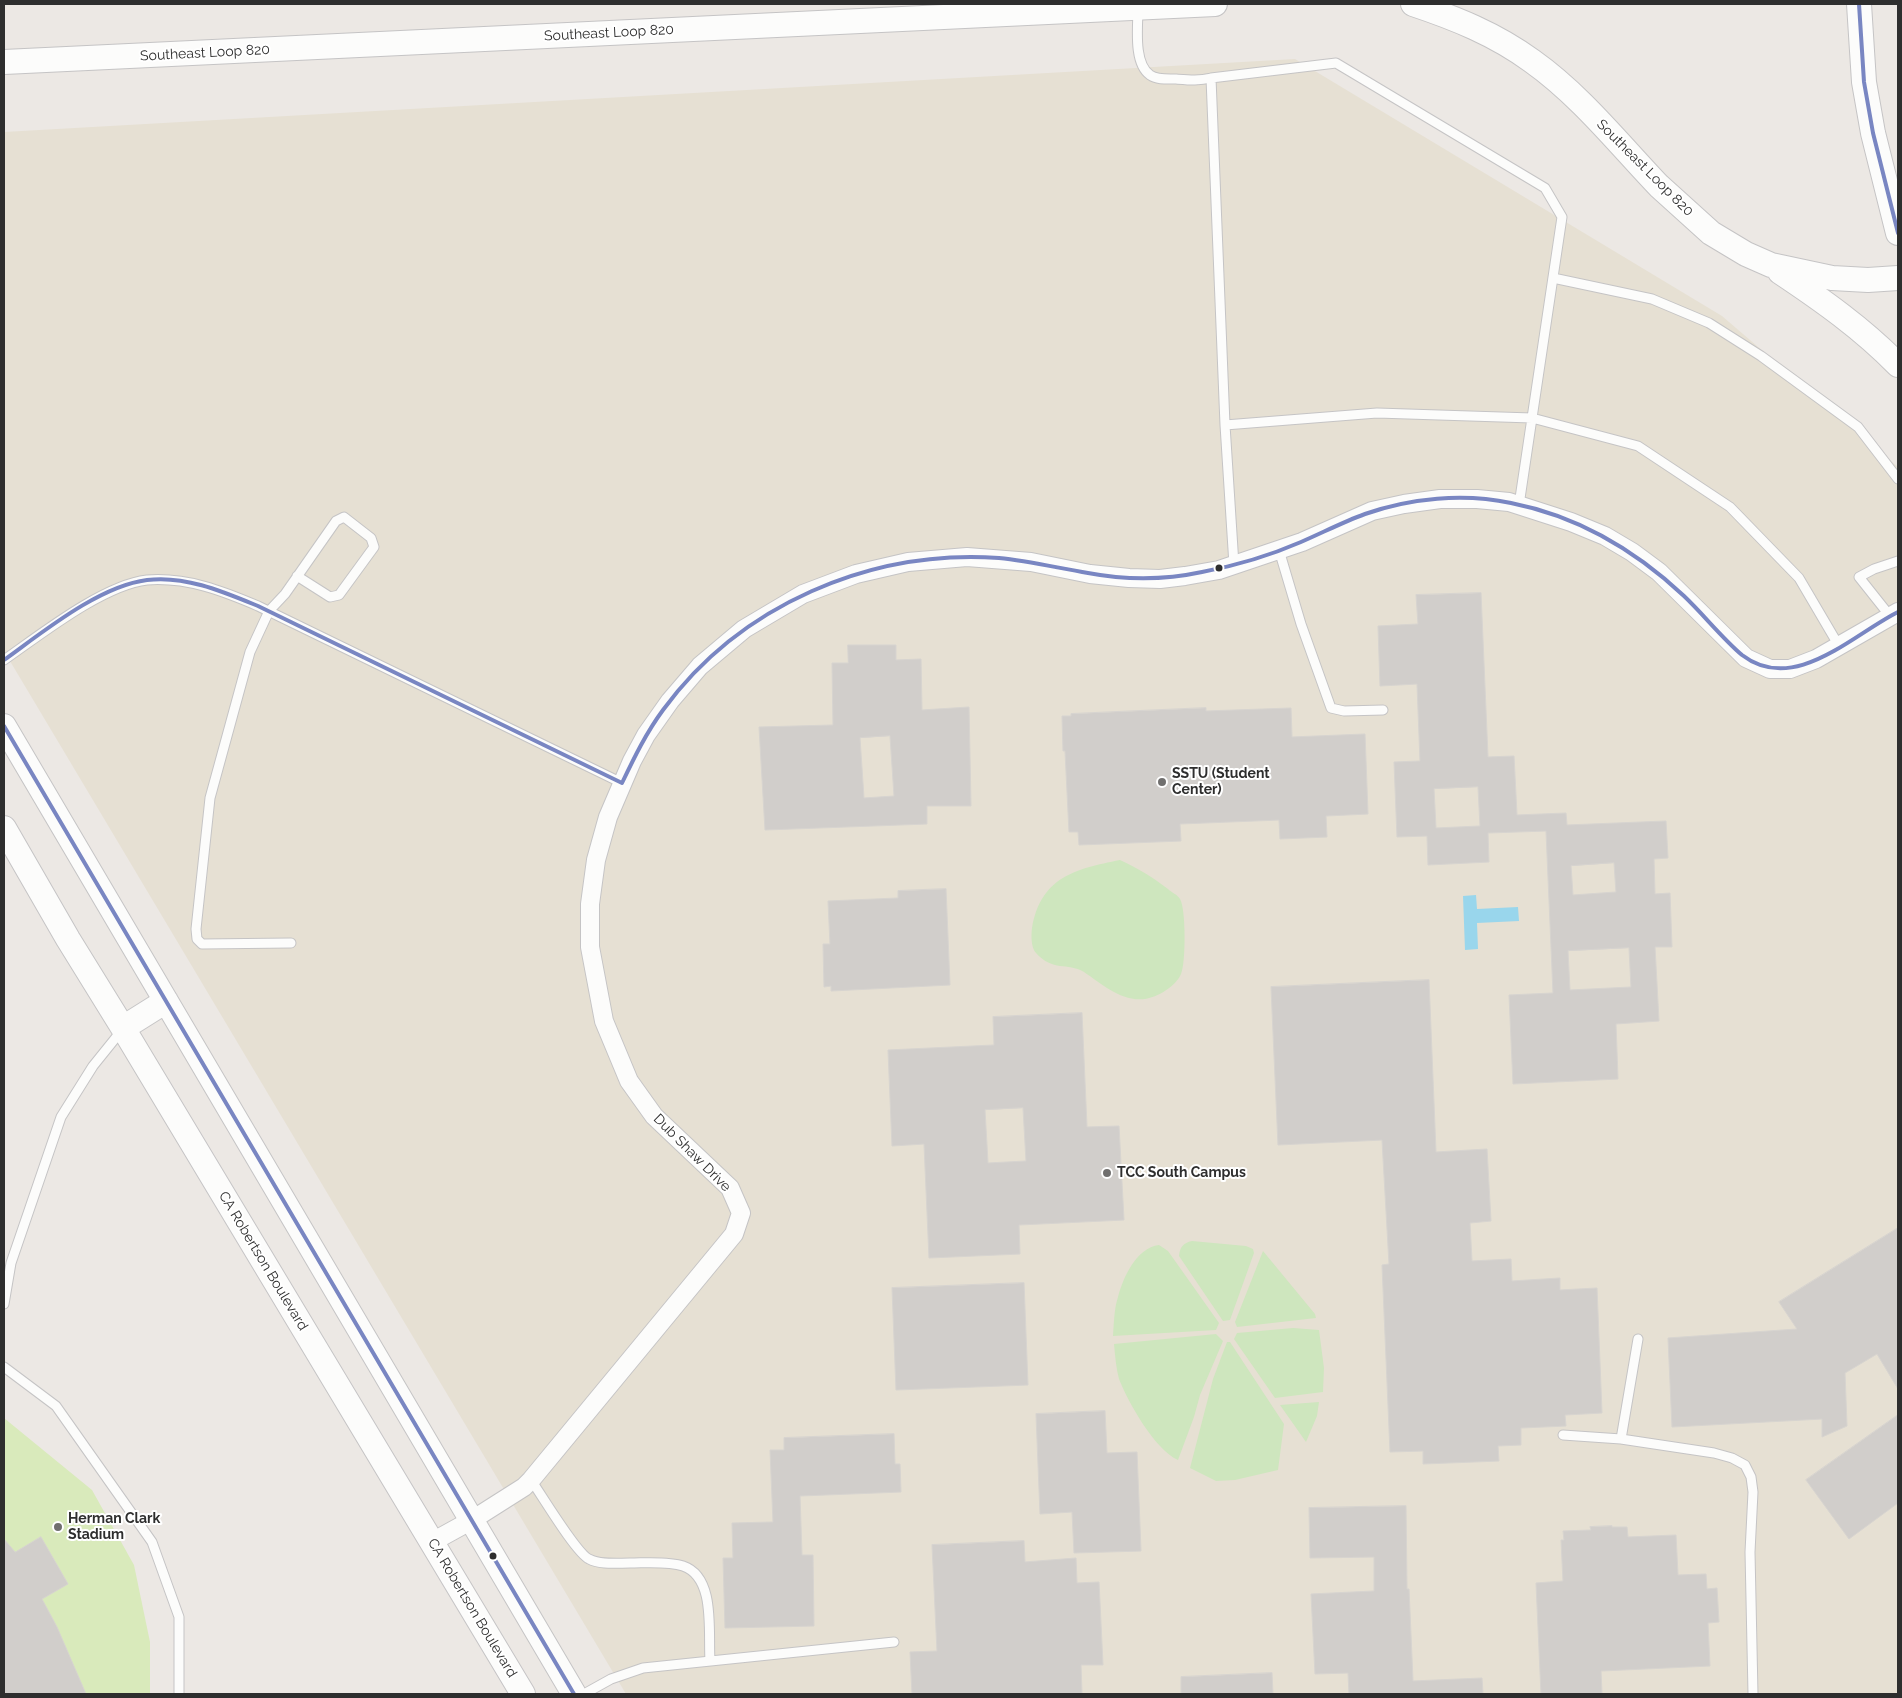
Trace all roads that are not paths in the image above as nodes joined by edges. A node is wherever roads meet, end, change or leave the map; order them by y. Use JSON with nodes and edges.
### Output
{"nodes":[{"id":1,"x":1215,"y":4,"type":"edge"},
{"id":2,"x":1413,"y":4,"type":"edge"},
{"id":3,"x":1859,"y":4,"type":"edge"},
{"id":4,"x":1138,"y":8,"type":"junction"},
{"id":5,"x":4,"y":62,"type":"edge"},
{"id":6,"x":1211,"y":78,"type":"junction"},
{"id":7,"x":1898,"y":233,"type":"edge"},
{"id":8,"x":1771,"y":265,"type":"junction"},
{"id":9,"x":1554,"y":278,"type":"junction"},
{"id":10,"x":1898,"y":278,"type":"edge"},
{"id":11,"x":1898,"y":365,"type":"edge"},
{"id":12,"x":1532,"y":418,"type":"junction"},
{"id":13,"x":1225,"y":425,"type":"junction"},
{"id":14,"x":1898,"y":479,"type":"edge"},
{"id":15,"x":1519,"y":505,"type":"junction"},
{"id":16,"x":1278,"y":550,"type":"junction"},
{"id":17,"x":1898,"y":561,"type":"edge"},
{"id":18,"x":1234,"y":565,"type":"junction"},
{"id":19,"x":298,"y":576,"type":"junction"},
{"id":20,"x":269,"y":611,"type":"junction"},
{"id":21,"x":1894,"y":614,"type":"edge"},
{"id":22,"x":1839,"y":646,"type":"junction"},
{"id":23,"x":4,"y":660,"type":"edge"},
{"id":24,"x":1383,"y":710,"type":"dead end"},
{"id":25,"x":4,"y":726,"type":"edge"},
{"id":26,"x":622,"y":783,"type":"junction"},
{"id":27,"x":4,"y":828,"type":"edge"},
{"id":28,"x":292,"y":943,"type":"dead end"},
{"id":29,"x":166,"y":1001,"type":"junction"},
{"id":30,"x":123,"y":1028,"type":"junction"},
{"id":31,"x":4,"y":1304,"type":"edge"},
{"id":32,"x":1638,"y":1339,"type":"dead end"},
{"id":33,"x":4,"y":1367,"type":"edge"},
{"id":34,"x":1563,"y":1435,"type":"dead end"},
{"id":35,"x":1621,"y":1439,"type":"junction"},
{"id":36,"x":531,"y":1480,"type":"junction"},
{"id":37,"x":472,"y":1520,"type":"junction"},
{"id":38,"x":432,"y":1542,"type":"junction"},
{"id":39,"x":894,"y":1642,"type":"dead end"},
{"id":40,"x":710,"y":1662,"type":"junction"},
{"id":41,"x":179,"y":1694,"type":"edge"},
{"id":42,"x":523,"y":1694,"type":"edge"},
{"id":43,"x":574,"y":1694,"type":"edge"},
{"id":44,"x":584,"y":1694,"type":"edge"},
{"id":45,"x":1753,"y":1694,"type":"edge"}],
"edges":[{"from":1,"to":4,"type":"main road","name":"Southeast Loop 820"},
{"from":2,"to":8,"type":"main road","name":"Southeast Loop 820"},
{"from":3,"to":7,"type":"main road"},
{"from":4,"to":5,"type":"main road","name":"Southeast Loop 820"},
{"from":4,"to":6,"type":"lane"},
{"from":6,"to":9,"type":"lane"},
{"from":6,"to":13,"type":"lane"},
{"from":8,"to":10,"type":"main road","name":"Southeast Loop 820"},
{"from":8,"to":11,"type":"main road"},
{"from":9,"to":12,"type":"lane"},
{"from":9,"to":14,"type":"lane"},
{"from":12,"to":13,"type":"lane"},
{"from":12,"to":15,"type":"lane"},
{"from":12,"to":22,"type":"lane"},
{"from":13,"to":18,"type":"lane"},
{"from":15,"to":16,"type":"street","name":"Dub Shaw Drive"},
{"from":15,"to":22,"type":"street","name":"Dub Shaw Drive"},
{"from":16,"to":18,"type":"street","name":"Dub Shaw Drive"},
{"from":16,"to":24,"type":"lane"},
{"from":17,"to":21,"type":"lane"},
{"from":18,"to":26,"type":"street","name":"Dub Shaw Drive"},
{"from":19,"to":19,"type":"lane"},
{"from":19,"to":20,"type":"lane"},
{"from":20,"to":23,"type":"lane"},
{"from":20,"to":26,"type":"lane"},
{"from":20,"to":28,"type":"lane"},
{"from":21,"to":22,"type":"street","name":"Dub Shaw Drive"},
{"from":25,"to":29,"type":"main road"},
{"from":26,"to":36,"type":"street","name":"Dub Shaw Drive"},
{"from":27,"to":30,"type":"main road","name":"CA Robertson Boulevard"},
{"from":29,"to":30,"type":"main road"},
{"from":29,"to":37,"type":"main road"},
{"from":30,"to":31,"type":"lane"},
{"from":30,"to":38,"type":"main road","name":"CA Robertson Boulevard"},
{"from":32,"to":35,"type":"lane"},
{"from":33,"to":41,"type":"lane"},
{"from":34,"to":35,"type":"lane"},
{"from":35,"to":45,"type":"lane"},
{"from":36,"to":37,"type":"street","name":"Dub Shaw Drive"},
{"from":36,"to":40,"type":"lane"},
{"from":37,"to":38,"type":"street","name":"Dub Shaw Drive"},
{"from":37,"to":43,"type":"main road"},
{"from":38,"to":42,"type":"main road","name":"CA Robertson Boulevard"},
{"from":39,"to":40,"type":"lane"},
{"from":40,"to":44,"type":"lane"}]}
